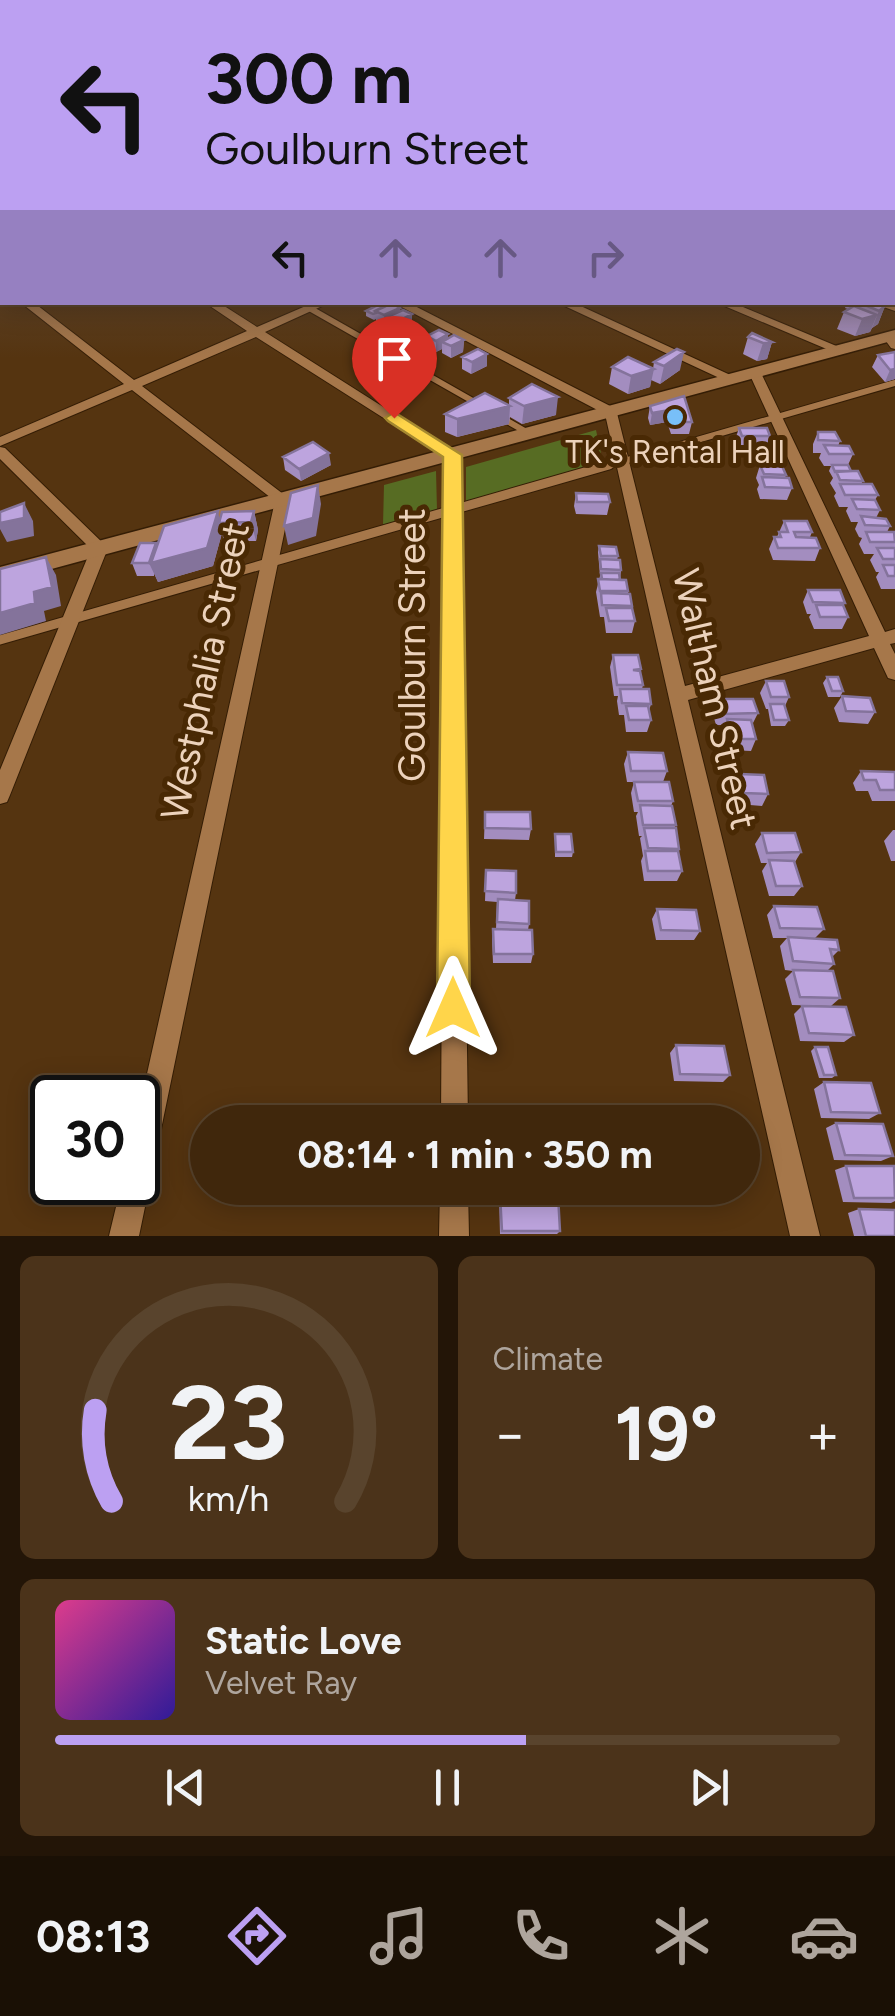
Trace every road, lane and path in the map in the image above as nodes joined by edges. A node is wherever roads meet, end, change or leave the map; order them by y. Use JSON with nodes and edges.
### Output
{"nodes":[{"id":1,"x":29,"y":305,"type":"edge"},
{"id":2,"x":214,"y":305,"type":"edge"},
{"id":3,"x":320,"y":305,"type":"edge"},
{"id":4,"x":404,"y":305,"type":"edge"},
{"id":5,"x":569,"y":305,"type":"edge"},
{"id":6,"x":728,"y":305,"type":"edge"},
{"id":7,"x":311,"y":309,"type":"junction"},
{"id":8,"x":258,"y":333,"type":"junction"},
{"id":9,"x":893,"y":339,"type":"edge"},
{"id":10,"x":840,"y":350,"type":"junction"},
{"id":11,"x":755,"y":373,"type":"junction"},
{"id":12,"x":732,"y":379,"type":"junction"},
{"id":13,"x":895,"y":383,"type":"edge"},
{"id":14,"x":132,"y":385,"type":"junction"},
{"id":15,"x":480,"y":405,"type":"edge"},
{"id":16,"x":610,"y":412,"type":"junction"},
{"id":17,"x":497,"y":415,"type":"edge"},
{"id":18,"x":775,"y":417,"type":"junction"},
{"id":19,"x":530,"y":434,"type":"junction"},
{"id":20,"x":0,"y":442,"type":"edge"},
{"id":21,"x":0,"y":451,"type":"edge"},
{"id":22,"x":452,"y":455,"type":"junction"},
{"id":23,"x":622,"y":461,"type":"junction"},
{"id":24,"x":282,"y":500,"type":"junction"},
{"id":25,"x":451,"y":510,"type":"junction"},
{"id":26,"x":100,"y":548,"type":"junction"},
{"id":27,"x":270,"y":561,"type":"junction"},
{"id":28,"x":0,"y":575,"type":"edge"},
{"id":29,"x":73,"y":620,"type":"junction"},
{"id":30,"x":887,"y":638,"type":"edge"},
{"id":31,"x":0,"y":640,"type":"edge"},
{"id":32,"x":895,"y":673,"type":"edge"},
{"id":33,"x":678,"y":695,"type":"junction"},
{"id":34,"x":0,"y":795,"type":"edge"},
{"id":35,"x":159,"y":1075,"type":"edge"},
{"id":36,"x":454,"y":1105,"type":"edge"},
{"id":37,"x":131,"y":1205,"type":"edge"},
{"id":38,"x":454,"y":1205,"type":"edge"},
{"id":39,"x":124,"y":1236,"type":"edge"},
{"id":40,"x":454,"y":1236,"type":"edge"},
{"id":41,"x":804,"y":1236,"type":"edge"}],
"edges":[{"from":1,"to":14,"type":"street","name":"Westphalia Street"},
{"from":2,"to":8,"type":"street","name":"Goulburn Street"},
{"from":3,"to":7,"type":"street"},
{"from":4,"to":16,"type":"street"},
{"from":5,"to":12,"type":"street"},
{"from":6,"to":10,"type":"street"},
{"from":7,"to":8,"type":"street"},
{"from":7,"to":15,"type":"lane"},
{"from":8,"to":14,"type":"street"},
{"from":8,"to":22,"type":"street","name":"Goulburn Street"},
{"from":9,"to":10,"type":"street"},
{"from":10,"to":11,"type":"street"},
{"from":11,"to":12,"type":"street"},
{"from":11,"to":18,"type":"street"},
{"from":12,"to":16,"type":"street"},
{"from":13,"to":18,"type":"lane"},
{"from":14,"to":20,"type":"street"},
{"from":14,"to":24,"type":"street","name":"Westphalia Street"},
{"from":16,"to":19,"type":"street"},
{"from":16,"to":23,"type":"street","name":"Waltham Street"},
{"from":17,"to":19,"type":"lane"},
{"from":18,"to":23,"type":"lane"},
{"from":18,"to":30,"type":"street"},
{"from":19,"to":22,"type":"street"},
{"from":21,"to":26,"type":"street"},
{"from":22,"to":24,"type":"street"},
{"from":22,"to":25,"type":"street","name":"Goulburn Street"},
{"from":23,"to":25,"type":"lane"},
{"from":23,"to":33,"type":"street","name":"Waltham Street"},
{"from":24,"to":26,"type":"street"},
{"from":24,"to":27,"type":"street","name":"Westphalia Street"},
{"from":25,"to":27,"type":"lane"},
{"from":25,"to":36,"type":"street","name":"Goulburn Street"},
{"from":26,"to":28,"type":"street"},
{"from":26,"to":29,"type":"street"},
{"from":27,"to":29,"type":"lane"},
{"from":27,"to":35,"type":"street","name":"Westphalia Street"},
{"from":29,"to":31,"type":"lane"},
{"from":29,"to":34,"type":"street"},
{"from":30,"to":32,"type":"street"},
{"from":30,"to":33,"type":"street"},
{"from":33,"to":41,"type":"street","name":"Waltham Street"},
{"from":37,"to":39,"type":"street","name":"Westphalia Street"},
{"from":38,"to":40,"type":"street"}]}
